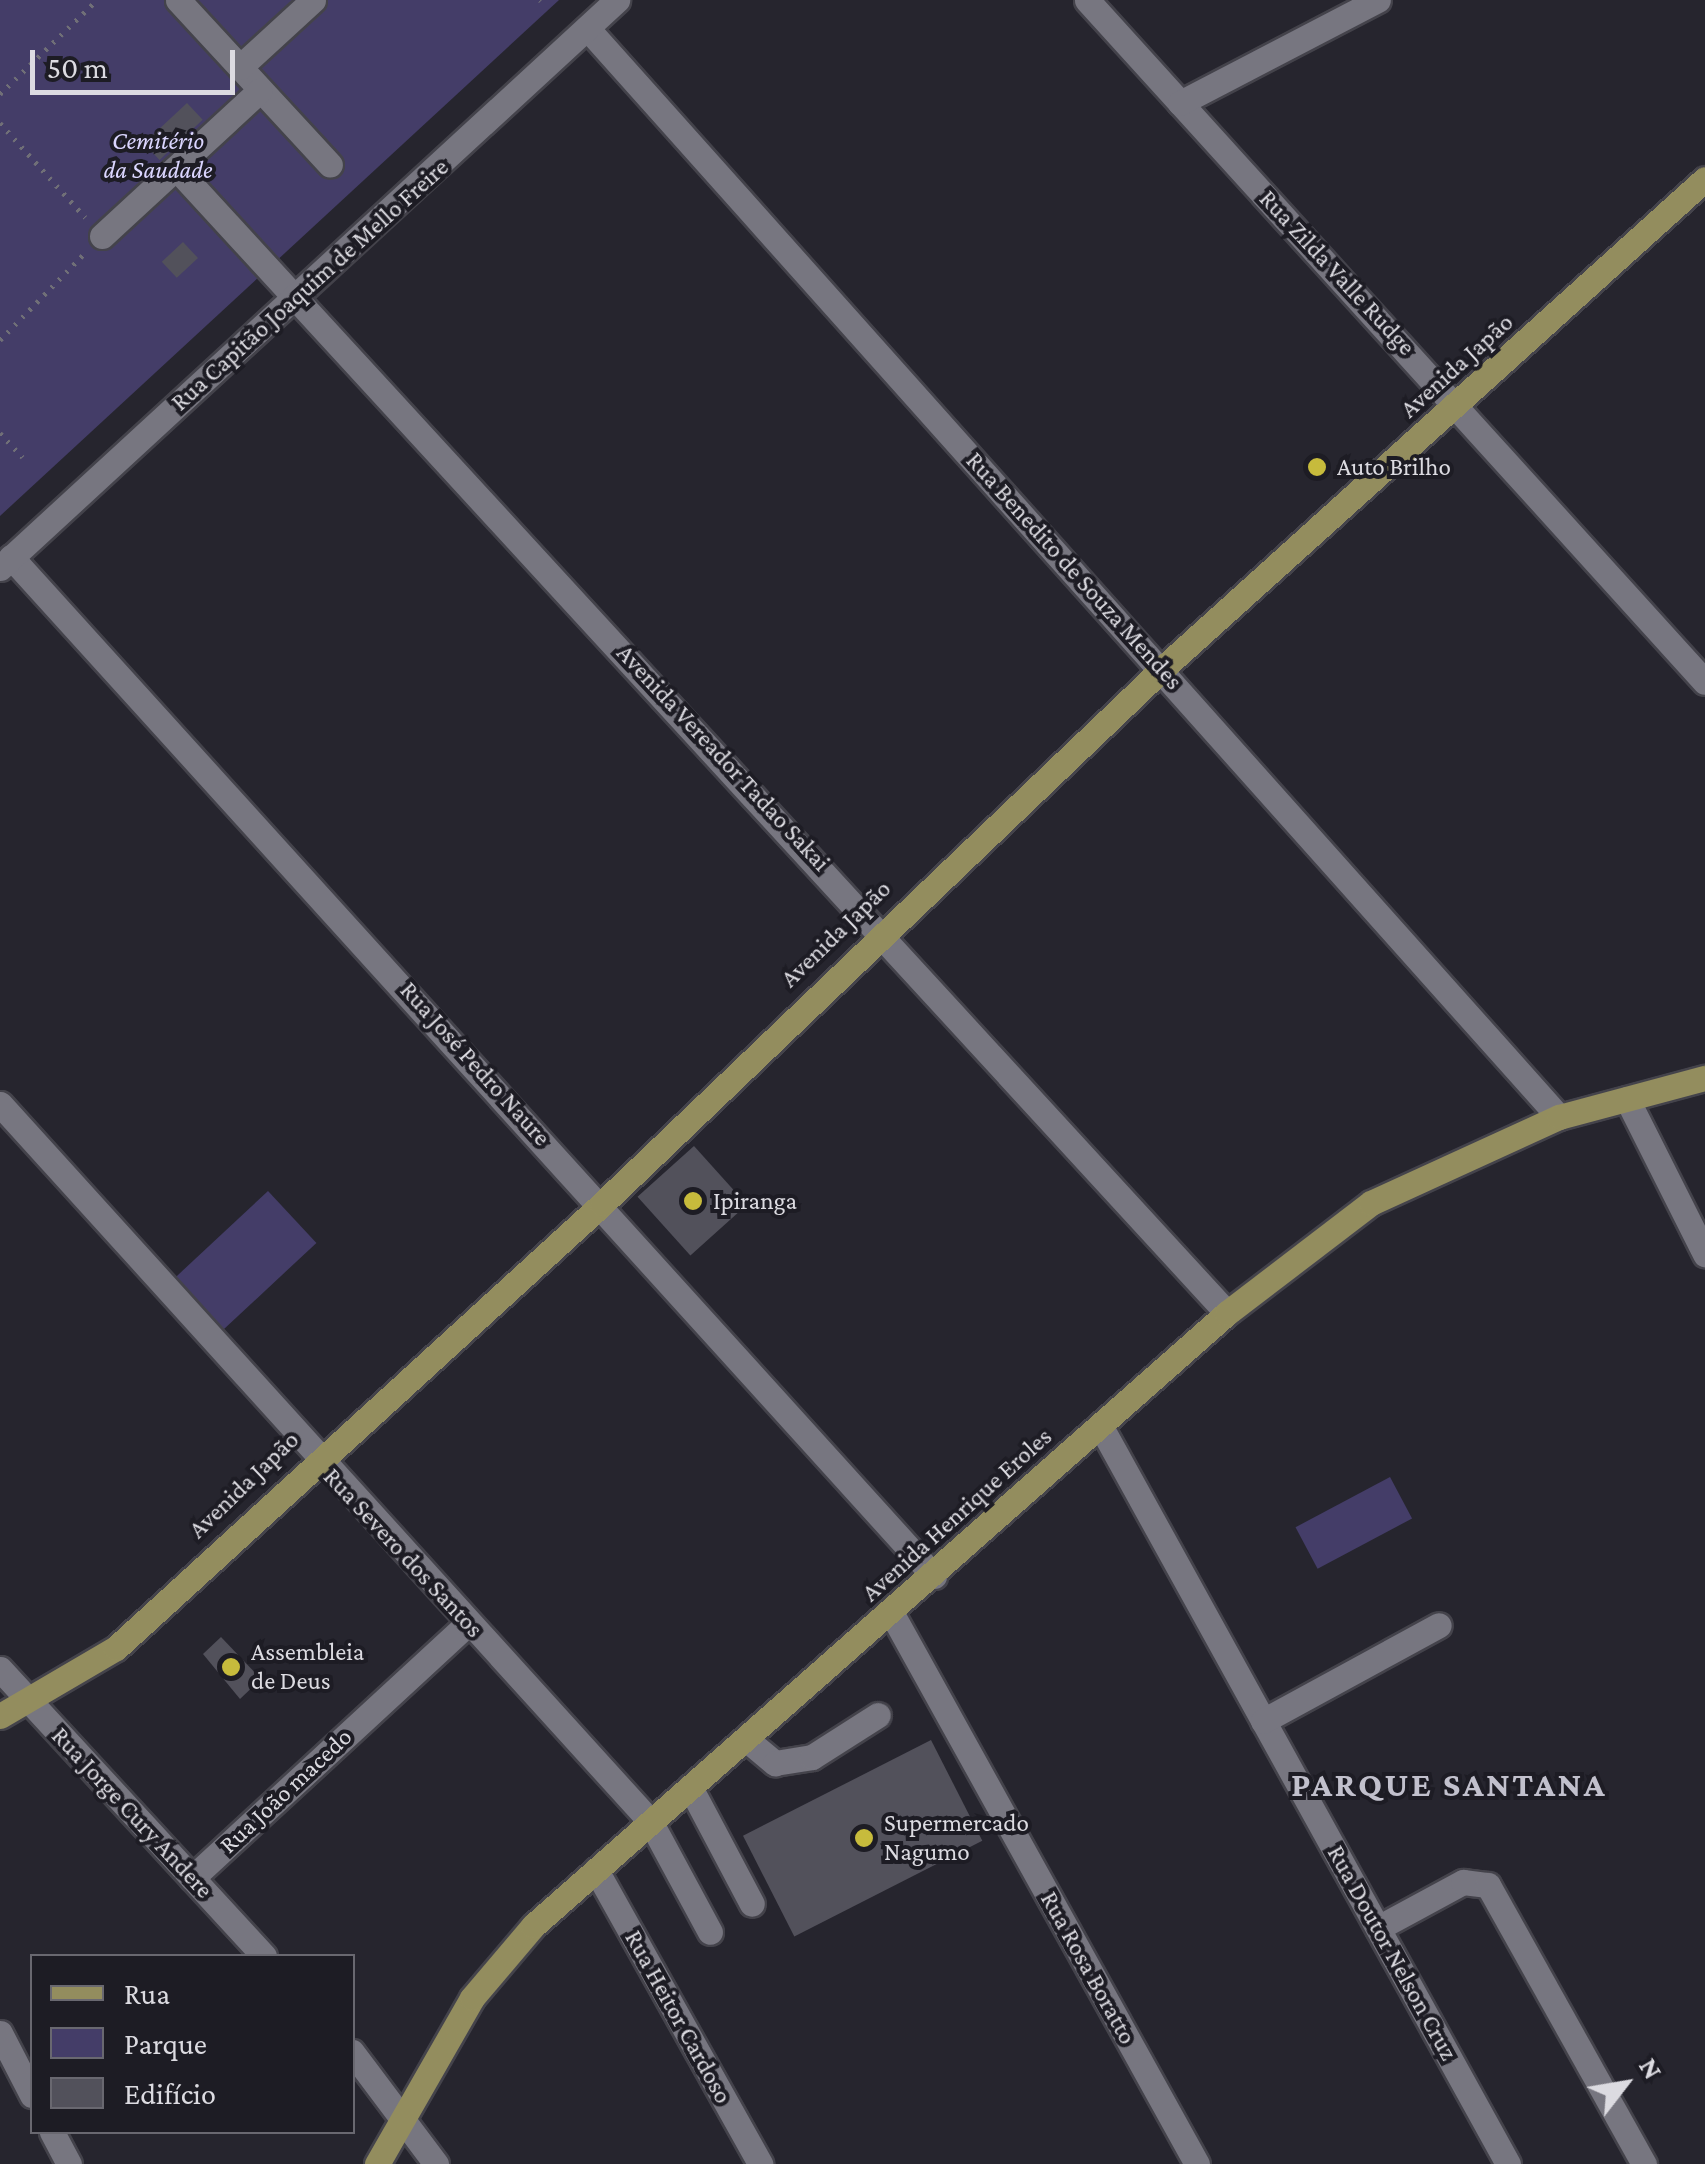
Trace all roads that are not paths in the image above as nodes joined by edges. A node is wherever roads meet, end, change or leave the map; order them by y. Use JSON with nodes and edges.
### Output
{"nodes":[{"id":1,"x":178,"y":0,"type":"edge"},
{"id":2,"x":313,"y":0,"type":"edge"},
{"id":3,"x":617,"y":0,"type":"edge"},
{"id":4,"x":1087,"y":0,"type":"edge"},
{"id":5,"x":1378,"y":0,"type":"edge"},
{"id":6,"x":587,"y":28,"type":"junction"},
{"id":7,"x":240,"y":67,"type":"junction"},
{"id":8,"x":259,"y":91,"type":"junction"},
{"id":9,"x":1180,"y":103,"type":"junction"},
{"id":10,"x":330,"y":165,"type":"dead end"},
{"id":11,"x":176,"y":168,"type":"junction"},
{"id":12,"x":1705,"y":179,"type":"edge"},
{"id":13,"x":102,"y":236,"type":"road end"},
{"id":14,"x":295,"y":296,"type":"junction"},
{"id":15,"x":1455,"y":407,"type":"junction"},
{"id":16,"x":6,"y":563,"type":"edge"},
{"id":17,"x":1162,"y":669,"type":"junction"},
{"id":18,"x":1705,"y":682,"type":"edge"},
{"id":19,"x":883,"y":930,"type":"junction"},
{"id":20,"x":1705,"y":1078,"type":"edge"},
{"id":21,"x":1627,"y":1099,"type":"junction"},
{"id":22,"x":0,"y":1104,"type":"edge"},
{"id":23,"x":1558,"y":1117,"type":"junction"},
{"id":24,"x":602,"y":1204,"type":"junction"},
{"id":25,"x":1705,"y":1254,"type":"edge"},
{"id":26,"x":1227,"y":1313,"type":"junction"},
{"id":27,"x":1100,"y":1427,"type":"junction"},
{"id":28,"x":314,"y":1458,"type":"junction"},
{"id":29,"x":934,"y":1576,"type":"junction"},
{"id":30,"x":892,"y":1614,"type":"junction"},
{"id":31,"x":468,"y":1624,"type":"junction"},
{"id":32,"x":1439,"y":1625,"type":"dead end"},
{"id":33,"x":0,"y":1669,"type":"edge"},
{"id":34,"x":32,"y":1703,"type":"junction"},
{"id":35,"x":878,"y":1715,"type":"dead end"},
{"id":36,"x":0,"y":1716,"type":"edge"},
{"id":37,"x":1263,"y":1721,"type":"junction"},
{"id":38,"x":746,"y":1739,"type":"junction"},
{"id":39,"x":690,"y":1787,"type":"junction"},
{"id":40,"x":650,"y":1821,"type":"junction"},
{"id":41,"x":596,"y":1870,"type":"junction"},
{"id":42,"x":192,"y":1878,"type":"junction"},
{"id":43,"x":752,"y":1904,"type":"dead end"},
{"id":44,"x":1378,"y":1928,"type":"junction"},
{"id":45,"x":710,"y":1932,"type":"dead end"},
{"id":46,"x":262,"y":1954,"type":"edge"},
{"id":47,"x":0,"y":2033,"type":"edge"},
{"id":48,"x":355,"y":2055,"type":"edge"},
{"id":49,"x":30,"y":2091,"type":"edge"},
{"id":50,"x":406,"y":2114,"type":"junction"},
{"id":51,"x":53,"y":2134,"type":"edge"},
{"id":52,"x":69,"y":2164,"type":"edge"},
{"id":53,"x":377,"y":2164,"type":"edge"},
{"id":54,"x":436,"y":2164,"type":"edge"},
{"id":55,"x":760,"y":2164,"type":"edge"},
{"id":56,"x":1196,"y":2164,"type":"edge"},
{"id":57,"x":1508,"y":2164,"type":"edge"},
{"id":58,"x":1644,"y":2164,"type":"edge"}],
"edges":[{"from":1,"to":7,"type":"street"},
{"from":2,"to":7,"type":"street"},
{"from":3,"to":6,"type":"street","name":"Rua Capitão Joaquim de Mello Freire"},
{"from":4,"to":9,"type":"street","name":"Rua Zilda Valle Rudge"},
{"from":5,"to":9,"type":"street"},
{"from":6,"to":14,"type":"street","name":"Rua Capitão Joaquim de Mello Freire"},
{"from":6,"to":17,"type":"street","name":"Rua Benedito de Souza Mendes"},
{"from":7,"to":8,"type":"street"},
{"from":8,"to":10,"type":"street"},
{"from":8,"to":11,"type":"street"},
{"from":9,"to":15,"type":"street","name":"Rua Zilda Valle Rudge"},
{"from":11,"to":13,"type":"street"},
{"from":11,"to":14,"type":"street","name":"Avenida Vereador Tadao Sakai"},
{"from":12,"to":15,"type":"main road","name":"Avenida Japão"},
{"from":14,"to":16,"type":"street","name":"Rua Capitão Joaquim de Mello Freire"},
{"from":14,"to":19,"type":"street","name":"Avenida Vereador Tadao Sakai"},
{"from":15,"to":17,"type":"main road","name":"Avenida Japão"},
{"from":15,"to":18,"type":"street","name":"Rua Zilda Valle Rudge"},
{"from":16,"to":24,"type":"street","name":"Rua José Pedro Naure"},
{"from":17,"to":19,"type":"main road","name":"Avenida Japão"},
{"from":17,"to":23,"type":"street","name":"Rua Benedito de Souza Mendes"},
{"from":19,"to":24,"type":"main road","name":"Avenida Japão"},
{"from":19,"to":26,"type":"street","name":"Avenida Vereador Tadao Sakai"},
{"from":20,"to":21,"type":"main road","name":"Avenida Henrique Eroles"},
{"from":21,"to":23,"type":"main road","name":"Avenida Henrique Eroles"},
{"from":21,"to":25,"type":"street"},
{"from":22,"to":28,"type":"street","name":"Rua Severo dos Santos"},
{"from":23,"to":26,"type":"main road","name":"Avenida Henrique Eroles"},
{"from":24,"to":28,"type":"main road","name":"Avenida Japão"},
{"from":24,"to":29,"type":"street","name":"Rua José Pedro Naure"},
{"from":26,"to":27,"type":"main road","name":"Avenida Henrique Eroles"},
{"from":27,"to":29,"type":"main road","name":"Avenida Henrique Eroles"},
{"from":27,"to":37,"type":"street","name":"Rua Doutor Nelson Cruz"},
{"from":28,"to":31,"type":"street","name":"Rua Severo dos Santos"},
{"from":28,"to":34,"type":"main road","name":"Avenida Japão"},
{"from":29,"to":30,"type":"main road","name":"Avenida Henrique Eroles"},
{"from":30,"to":38,"type":"main road","name":"Avenida Henrique Eroles"},
{"from":30,"to":56,"type":"street","name":"Rua Rosa Boratto"},
{"from":31,"to":40,"type":"street","name":"Rua Severo dos Santos"},
{"from":31,"to":42,"type":"street","name":"Rua João macedo"},
{"from":32,"to":37,"type":"street"},
{"from":33,"to":34,"type":"street","name":"Rua Jorge Cury Andere"},
{"from":34,"to":36,"type":"main road","name":"Avenida Japão"},
{"from":34,"to":42,"type":"street","name":"Rua Jorge Cury Andere"},
{"from":35,"to":38,"type":"street"},
{"from":37,"to":44,"type":"street","name":"Rua Doutor Nelson Cruz"},
{"from":38,"to":39,"type":"main road","name":"Avenida Henrique Eroles"},
{"from":39,"to":40,"type":"main road","name":"Avenida Henrique Eroles"},
{"from":39,"to":43,"type":"street"},
{"from":40,"to":41,"type":"main road","name":"Avenida Henrique Eroles"},
{"from":40,"to":45,"type":"street","name":"Rua Severo dos Santos"},
{"from":41,"to":50,"type":"main road","name":"Avenida Henrique Eroles"},
{"from":41,"to":55,"type":"street","name":"Rua Heitor Cardoso"},
{"from":42,"to":46,"type":"street","name":"Rua Jorge Cury Andere"},
{"from":44,"to":57,"type":"street","name":"Rua Doutor Nelson Cruz"},
{"from":44,"to":58,"type":"street"},
{"from":47,"to":49,"type":"street"},
{"from":48,"to":50,"type":"street"},
{"from":50,"to":53,"type":"main road","name":"Avenida Henrique Eroles"},
{"from":50,"to":54,"type":"street"},
{"from":51,"to":52,"type":"street"}]}
